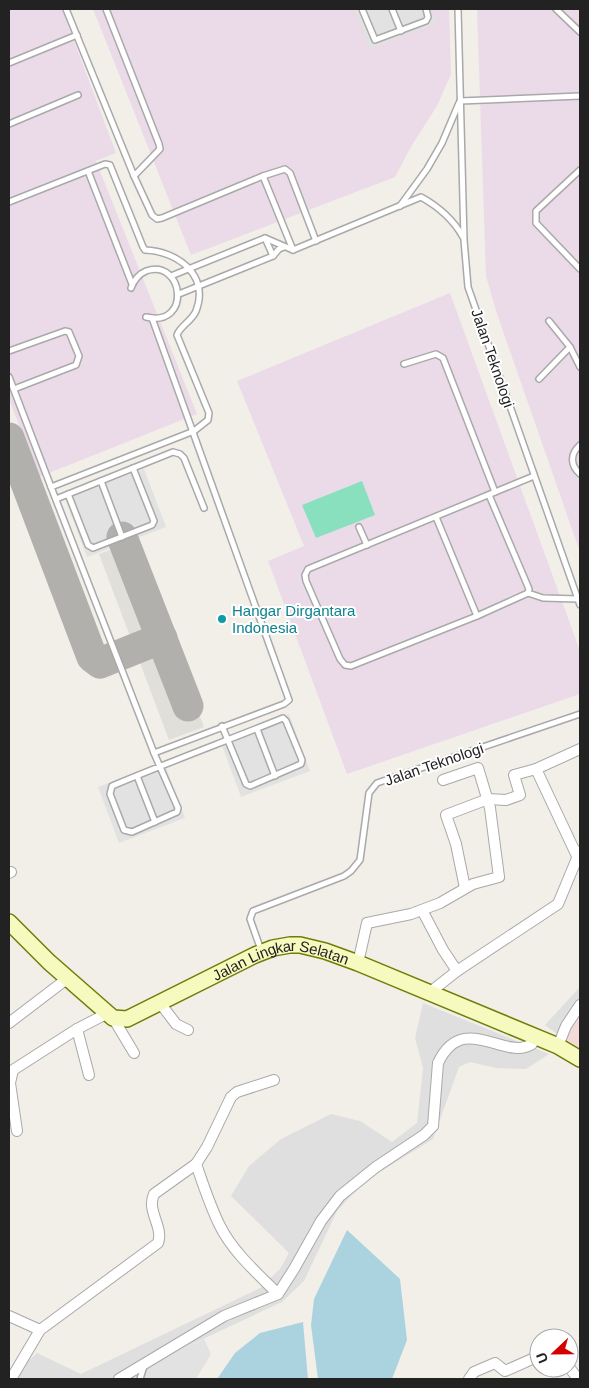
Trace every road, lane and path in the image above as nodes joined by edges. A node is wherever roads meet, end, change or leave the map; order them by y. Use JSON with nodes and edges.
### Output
{"nodes":[{"id":1,"x":66,"y":9,"type":"edge"},
{"id":2,"x":106,"y":9,"type":"edge"},
{"id":3,"x":362,"y":9,"type":"edge"},
{"id":4,"x":392,"y":9,"type":"edge"},
{"id":5,"x":426,"y":9,"type":"edge"},
{"id":6,"x":458,"y":9,"type":"edge"},
{"id":7,"x":556,"y":9,"type":"edge"},
{"id":8,"x":401,"y":30,"type":"junction"},
{"id":9,"x":580,"y":32,"type":"edge"},
{"id":10,"x":77,"y":34,"type":"junction"},
{"id":11,"x":9,"y":63,"type":"edge"},
{"id":12,"x":78,"y":95,"type":"dead end"},
{"id":13,"x":580,"y":96,"type":"edge"},
{"id":14,"x":460,"y":101,"type":"junction"},
{"id":15,"x":9,"y":124,"type":"edge"},
{"id":16,"x":580,"y":170,"type":"edge"},
{"id":17,"x":88,"y":172,"type":"junction"},
{"id":18,"x":134,"y":176,"type":"junction"},
{"id":19,"x":263,"y":176,"type":"junction"},
{"id":20,"x":9,"y":202,"type":"edge"},
{"id":21,"x":399,"y":206,"type":"junction"},
{"id":22,"x":265,"y":238,"type":"junction"},
{"id":23,"x":316,"y":240,"type":"junction"},
{"id":24,"x":464,"y":240,"type":"junction"},
{"id":25,"x":285,"y":247,"type":"junction"},
{"id":26,"x":293,"y":250,"type":"junction"},
{"id":27,"x":273,"y":256,"type":"junction"},
{"id":28,"x":190,"y":267,"type":"junction"},
{"id":29,"x":580,"y":269,"type":"edge"},
{"id":30,"x":171,"y":276,"type":"junction"},
{"id":31,"x":197,"y":287,"type":"junction"},
{"id":32,"x":179,"y":294,"type":"junction"},
{"id":33,"x":146,"y":317,"type":"dead end"},
{"id":34,"x":152,"y":318,"type":"junction"},
{"id":35,"x":548,"y":321,"type":"dead end"},
{"id":36,"x":570,"y":347,"type":"junction"},
{"id":37,"x":9,"y":351,"type":"edge"},
{"id":38,"x":404,"y":364,"type":"dead end"},
{"id":39,"x":580,"y":367,"type":"edge"},
{"id":40,"x":9,"y":377,"type":"edge"},
{"id":41,"x":539,"y":379,"type":"dead end"},
{"id":42,"x":14,"y":389,"type":"junction"},
{"id":43,"x":194,"y":431,"type":"junction"},
{"id":44,"x":580,"y":445,"type":"edge"},
{"id":45,"x":133,"y":468,"type":"junction"},
{"id":46,"x":580,"y":474,"type":"edge"},
{"id":47,"x":534,"y":476,"type":"junction"},
{"id":48,"x":101,"y":481,"type":"junction"},
{"id":49,"x":52,"y":487,"type":"junction"},
{"id":50,"x":495,"y":492,"type":"junction"},
{"id":51,"x":68,"y":494,"type":"junction"},
{"id":52,"x":489,"y":495,"type":"junction"},
{"id":53,"x":56,"y":499,"type":"junction"},
{"id":54,"x":204,"y":508,"type":"dead end"},
{"id":55,"x":436,"y":517,"type":"junction"},
{"id":56,"x":359,"y":527,"type":"dead end"},
{"id":57,"x":122,"y":537,"type":"junction"},
{"id":58,"x":367,"y":545,"type":"junction"},
{"id":59,"x":528,"y":593,"type":"junction"},
{"id":60,"x":578,"y":599,"type":"junction"},
{"id":61,"x":580,"y":605,"type":"edge"},
{"id":62,"x":477,"y":616,"type":"junction"},
{"id":63,"x":580,"y":714,"type":"edge"},
{"id":64,"x":222,"y":726,"type":"junction"},
{"id":65,"x":257,"y":729,"type":"junction"},
{"id":66,"x":227,"y":741,"type":"junction"},
{"id":67,"x":580,"y":749,"type":"edge"},
{"id":68,"x":154,"y":753,"type":"junction"},
{"id":69,"x":160,"y":767,"type":"junction"},
{"id":70,"x":536,"y":769,"type":"junction"},
{"id":71,"x":137,"y":776,"type":"junction"},
{"id":72,"x":275,"y":776,"type":"junction"},
{"id":73,"x":443,"y":780,"type":"dead end"},
{"id":74,"x":488,"y":799,"type":"junction"},
{"id":75,"x":155,"y":822,"type":"junction"},
{"id":76,"x":579,"y":854,"type":"edge"},
{"id":77,"x":465,"y":888,"type":"junction"},
{"id":78,"x":422,"y":910,"type":"junction"},
{"id":79,"x":9,"y":922,"type":"edge"},
{"id":80,"x":262,"y":952,"type":"junction"},
{"id":81,"x":358,"y":963,"type":"junction"},
{"id":82,"x":457,"y":971,"type":"junction"},
{"id":83,"x":68,"y":978,"type":"junction"},
{"id":84,"x":429,"y":993,"type":"junction"},
{"id":85,"x":160,"y":1003,"type":"junction"},
{"id":86,"x":580,"y":1005,"type":"edge"},
{"id":87,"x":110,"y":1016,"type":"junction"},
{"id":88,"x":9,"y":1023,"type":"edge"},
{"id":89,"x":77,"y":1029,"type":"junction"},
{"id":90,"x":188,"y":1030,"type":"dead end"},
{"id":91,"x":535,"y":1037,"type":"junction"},
{"id":92,"x":558,"y":1046,"type":"junction"},
{"id":93,"x":134,"y":1053,"type":"dead end"},
{"id":94,"x":580,"y":1059,"type":"edge"},
{"id":95,"x":89,"y":1075,"type":"dead end"},
{"id":96,"x":274,"y":1080,"type":"dead end"},
{"id":97,"x":17,"y":1131,"type":"dead end"},
{"id":98,"x":196,"y":1164,"type":"junction"},
{"id":99,"x":278,"y":1294,"type":"junction"},
{"id":100,"x":9,"y":1316,"type":"edge"},
{"id":101,"x":40,"y":1330,"type":"junction"},
{"id":102,"x":529,"y":1362,"type":"edge"},
{"id":103,"x":144,"y":1363,"type":"junction"},
{"id":104,"x":11,"y":1375,"type":"edge"},
{"id":105,"x":507,"y":1375,"type":"edge"},
{"id":106,"x":119,"y":1379,"type":"edge"},
{"id":107,"x":140,"y":1379,"type":"edge"},
{"id":108,"x":469,"y":1379,"type":"edge"}],
"edges":[{"from":1,"to":10,"type":"lane"},
{"from":2,"to":18,"type":"lane"},
{"from":3,"to":8,"type":"lane"},
{"from":4,"to":8,"type":"lane"},
{"from":5,"to":8,"type":"lane"},
{"from":6,"to":14,"type":"lane","name":"Jalan Teknologi"},
{"from":7,"to":9,"type":"lane"},
{"from":10,"to":11,"type":"lane"},
{"from":10,"to":18,"type":"lane"},
{"from":12,"to":15,"type":"lane"},
{"from":13,"to":14,"type":"lane"},
{"from":14,"to":21,"type":"lane"},
{"from":14,"to":24,"type":"lane","name":"Jalan Teknologi"},
{"from":16,"to":29,"type":"lane"},
{"from":17,"to":20,"type":"lane"},
{"from":17,"to":28,"type":"lane"},
{"from":17,"to":30,"type":"lane"},
{"from":18,"to":19,"type":"lane"},
{"from":19,"to":23,"type":"lane"},
{"from":19,"to":26,"type":"lane"},
{"from":21,"to":23,"type":"lane"},
{"from":21,"to":24,"type":"lane"},
{"from":22,"to":25,"type":"lane"},
{"from":22,"to":27,"type":"lane"},
{"from":22,"to":28,"type":"lane"},
{"from":23,"to":26,"type":"lane"},
{"from":24,"to":47,"type":"lane","name":"Jalan Teknologi"},
{"from":25,"to":26,"type":"lane"},
{"from":25,"to":27,"type":"lane"},
{"from":27,"to":31,"type":"lane"},
{"from":28,"to":30,"type":"lane"},
{"from":28,"to":31,"type":"lane"},
{"from":30,"to":32,"type":"lane"},
{"from":31,"to":32,"type":"lane"},
{"from":31,"to":43,"type":"lane"},
{"from":32,"to":34,"type":"lane"},
{"from":33,"to":34,"type":"lane"},
{"from":34,"to":43,"type":"lane"},
{"from":35,"to":36,"type":"lane"},
{"from":36,"to":39,"type":"lane"},
{"from":36,"to":41,"type":"lane"},
{"from":37,"to":42,"type":"lane"},
{"from":38,"to":50,"type":"lane"},
{"from":40,"to":42,"type":"lane"},
{"from":42,"to":49,"type":"lane"},
{"from":43,"to":49,"type":"lane"},
{"from":43,"to":64,"type":"lane"},
{"from":44,"to":46,"type":"lane"},
{"from":45,"to":48,"type":"lane"},
{"from":45,"to":54,"type":"lane"},
{"from":45,"to":57,"type":"lane"},
{"from":47,"to":50,"type":"lane"},
{"from":47,"to":60,"type":"lane","name":"Jalan Teknologi"},
{"from":48,"to":51,"type":"lane"},
{"from":48,"to":57,"type":"lane"},
{"from":49,"to":53,"type":"lane"},
{"from":50,"to":52,"type":"lane"},
{"from":51,"to":53,"type":"lane"},
{"from":51,"to":57,"type":"lane"},
{"from":52,"to":55,"type":"lane"},
{"from":52,"to":59,"type":"lane"},
{"from":53,"to":68,"type":"lane"},
{"from":55,"to":58,"type":"lane"},
{"from":55,"to":62,"type":"lane"},
{"from":56,"to":58,"type":"lane"},
{"from":58,"to":62,"type":"lane"},
{"from":59,"to":60,"type":"lane"},
{"from":59,"to":62,"type":"lane"},
{"from":60,"to":61,"type":"lane","name":"Jalan Teknologi"},
{"from":63,"to":80,"type":"lane","name":"Jalan Teknologi"},
{"from":64,"to":66,"type":"lane"},
{"from":64,"to":68,"type":"lane"},
{"from":65,"to":66,"type":"lane"},
{"from":65,"to":72,"type":"lane"},
{"from":65,"to":72,"type":"lane"},
{"from":66,"to":69,"type":"lane"},
{"from":66,"to":72,"type":"lane"},
{"from":67,"to":70,"type":"street"},
{"from":68,"to":69,"type":"lane"},
{"from":69,"to":71,"type":"lane"},
{"from":69,"to":75,"type":"lane"},
{"from":70,"to":74,"type":"street"},
{"from":70,"to":76,"type":"street"},
{"from":71,"to":75,"type":"lane"},
{"from":71,"to":75,"type":"lane"},
{"from":73,"to":74,"type":"street"},
{"from":74,"to":77,"type":"street"},
{"from":74,"to":77,"type":"street"},
{"from":76,"to":82,"type":"street"},
{"from":77,"to":78,"type":"street"},
{"from":78,"to":81,"type":"street"},
{"from":78,"to":82,"type":"street"},
{"from":79,"to":83,"type":"main road"},
{"from":80,"to":81,"type":"main road","name":"Jalan Lingkar Selatan"},
{"from":80,"to":85,"type":"main road","name":"Jalan Lingkar Selatan"},
{"from":81,"to":84,"type":"main road","name":"Jalan Lingkar Selatan"},
{"from":82,"to":84,"type":"street"},
{"from":83,"to":87,"type":"main road"},
{"from":83,"to":88,"type":"street"},
{"from":84,"to":91,"type":"main road","name":"Jalan Lingkar Selatan"},
{"from":85,"to":87,"type":"main road","name":"Jalan Lingkar Selatan"},
{"from":85,"to":90,"type":"street"},
{"from":86,"to":92,"type":"street"},
{"from":87,"to":89,"type":"street"},
{"from":87,"to":93,"type":"street"},
{"from":89,"to":95,"type":"street"},
{"from":89,"to":97,"type":"street"},
{"from":91,"to":92,"type":"main road","name":"Jalan Lingkar Selatan"},
{"from":91,"to":99,"type":"street"},
{"from":92,"to":94,"type":"main road","name":"Jalan Lingkar Selatan"},
{"from":96,"to":98,"type":"street"},
{"from":98,"to":99,"type":"street"},
{"from":98,"to":101,"type":"street"},
{"from":99,"to":103,"type":"street"},
{"from":100,"to":101,"type":"street"},
{"from":101,"to":104,"type":"street"},
{"from":102,"to":105,"type":"street"},
{"from":103,"to":106,"type":"street"},
{"from":103,"to":107,"type":"lane"},
{"from":105,"to":108,"type":"street"}]}
